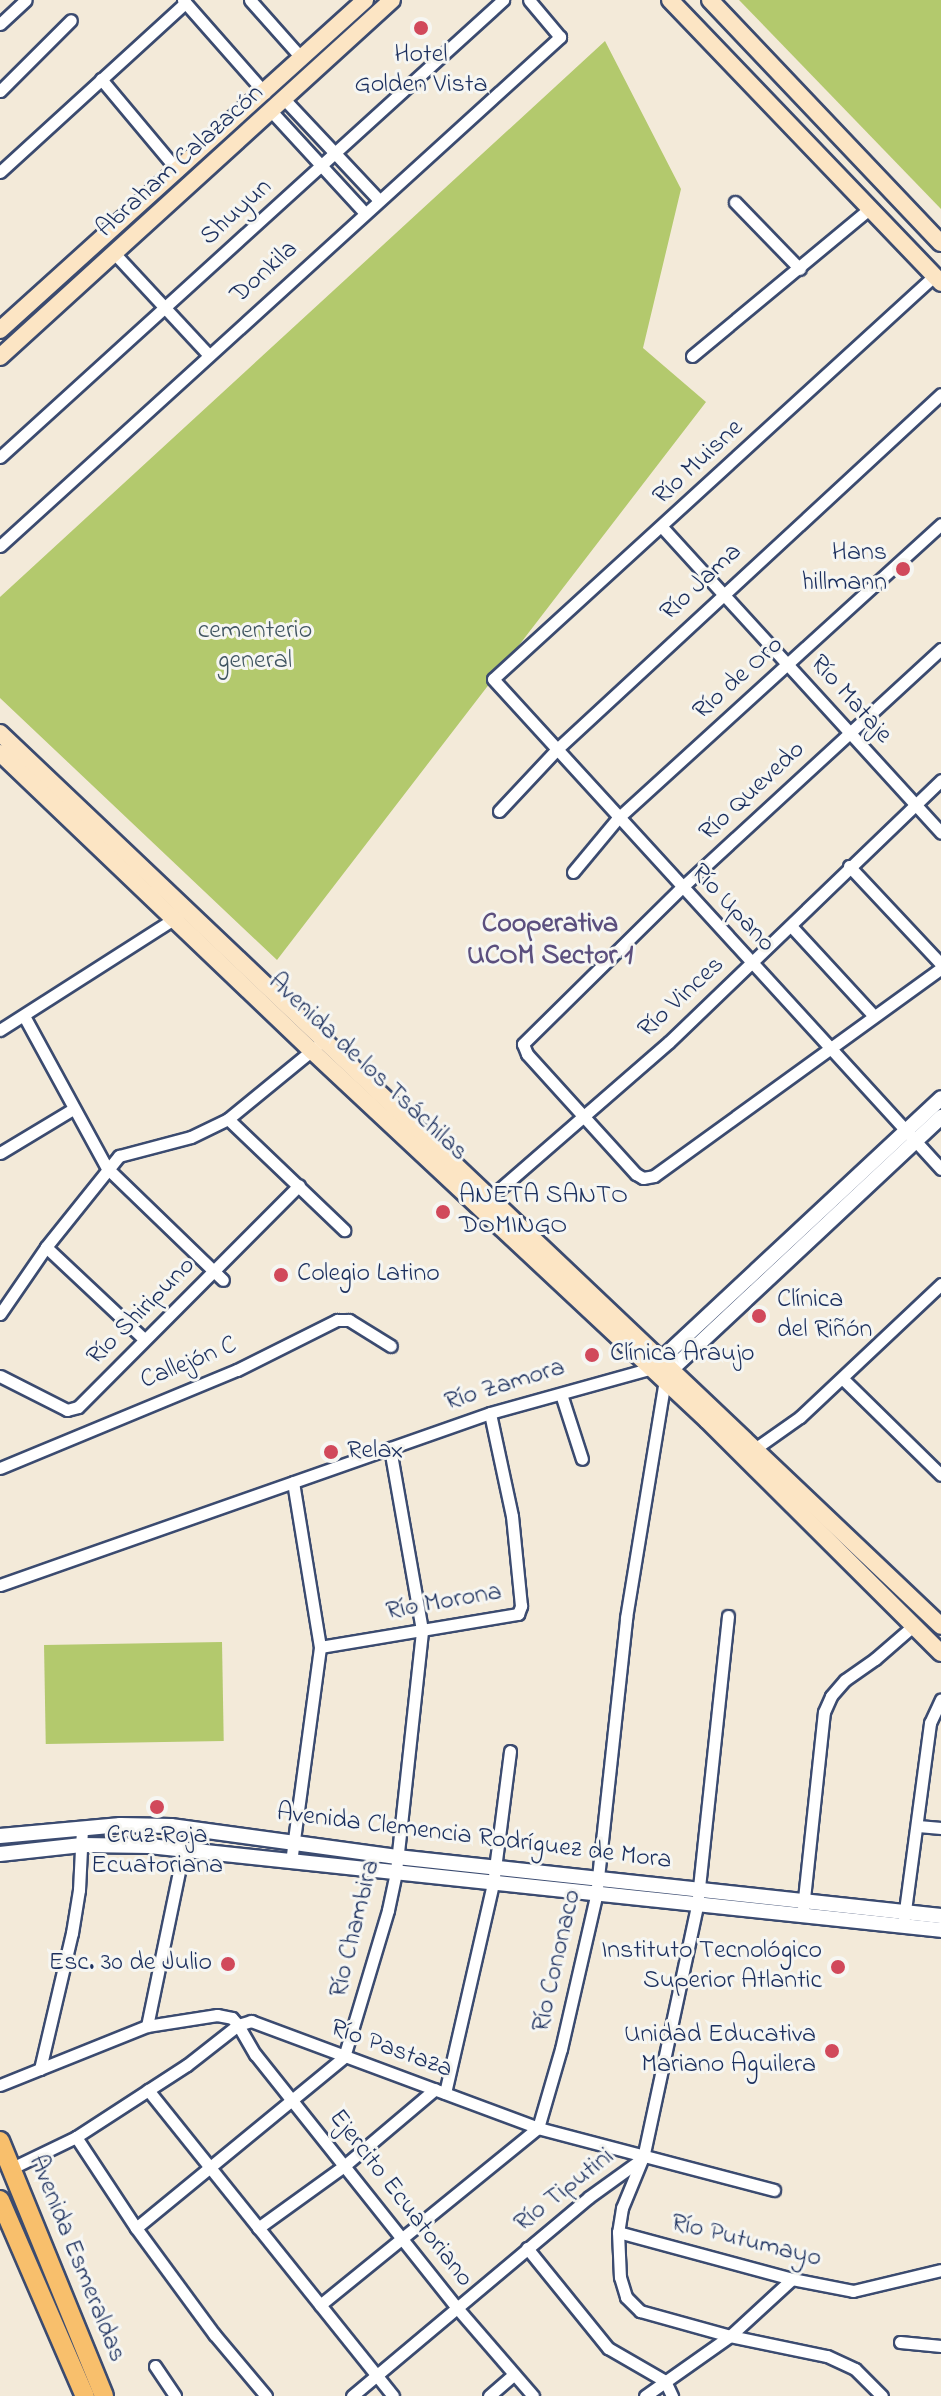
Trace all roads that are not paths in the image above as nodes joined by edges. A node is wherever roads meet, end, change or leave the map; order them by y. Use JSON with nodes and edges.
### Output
{"nodes":[{"id":1,"x":26,"y":0,"type":"edge"},
{"id":2,"x":250,"y":0,"type":"edge"},
{"id":3,"x":365,"y":0,"type":"edge"},
{"id":4,"x":392,"y":0,"type":"edge"},
{"id":5,"x":503,"y":0,"type":"edge"},
{"id":6,"x":529,"y":0,"type":"edge"},
{"id":7,"x":670,"y":0,"type":"edge"},
{"id":8,"x":710,"y":0,"type":"edge"},
{"id":9,"x":184,"y":1,"type":"edge"},
{"id":10,"x":71,"y":20,"type":"dead end"},
{"id":11,"x":0,"y":24,"type":"edge"},
{"id":12,"x":298,"y":54,"type":"dead end"},
{"id":13,"x":101,"y":79,"type":"junction"},
{"id":14,"x":0,"y":91,"type":"edge"},
{"id":15,"x":265,"y":93,"type":"junction"},
{"id":16,"x":285,"y":100,"type":"junction"},
{"id":17,"x":272,"y":112,"type":"junction"},
{"id":18,"x":335,"y":153,"type":"junction"},
{"id":19,"x":323,"y":165,"type":"junction"},
{"id":20,"x":178,"y":171,"type":"junction"},
{"id":21,"x":0,"y":172,"type":"edge"},
{"id":22,"x":379,"y":200,"type":"junction"},
{"id":23,"x":735,"y":202,"type":"dead end"},
{"id":24,"x":868,"y":210,"type":"junction"},
{"id":25,"x":364,"y":212,"type":"junction"},
{"id":26,"x":941,"y":243,"type":"edge"},
{"id":27,"x":115,"y":254,"type":"junction"},
{"id":28,"x":800,"y":269,"type":"junction"},
{"id":29,"x":938,"y":280,"type":"edge"},
{"id":30,"x":163,"y":308,"type":"junction"},
{"id":31,"x":0,"y":330,"type":"edge"},
{"id":32,"x":208,"y":354,"type":"junction"},
{"id":33,"x":692,"y":356,"type":"dead end"},
{"id":34,"x":0,"y":357,"type":"edge"},
{"id":35,"x":941,"y":394,"type":"edge"},
{"id":36,"x":0,"y":457,"type":"edge"},
{"id":37,"x":941,"y":524,"type":"edge"},
{"id":38,"x":662,"y":527,"type":"junction"},
{"id":39,"x":0,"y":546,"type":"edge"},
{"id":40,"x":723,"y":593,"type":"junction"},
{"id":41,"x":941,"y":649,"type":"edge"},
{"id":42,"x":787,"y":664,"type":"junction"},
{"id":43,"x":493,"y":679,"type":"joint"},
{"id":44,"x":850,"y":732,"type":"junction"},
{"id":45,"x":0,"y":733,"type":"edge"},
{"id":46,"x":556,"y":750,"type":"junction"},
{"id":47,"x":0,"y":753,"type":"edge"},
{"id":48,"x":941,"y":780,"type":"edge"},
{"id":49,"x":914,"y":803,"type":"junction"},
{"id":50,"x":499,"y":811,"type":"dead end"},
{"id":51,"x":617,"y":819,"type":"junction"},
{"id":52,"x":941,"y":833,"type":"edge"},
{"id":53,"x":849,"y":866,"type":"junction"},
{"id":54,"x":573,"y":872,"type":"dead end"},
{"id":55,"x":681,"y":888,"type":"junction"},
{"id":56,"x":181,"y":914,"type":"junction"},
{"id":57,"x":791,"y":926,"type":"junction"},
{"id":58,"x":752,"y":962,"type":"junction"},
{"id":59,"x":941,"y":966,"type":"edge"},
{"id":60,"x":24,"y":1016,"type":"junction"},
{"id":61,"x":874,"y":1016,"type":"junction"},
{"id":62,"x":0,"y":1030,"type":"edge"},
{"id":63,"x":326,"y":1040,"type":"junction"},
{"id":64,"x":828,"y":1047,"type":"junction"},
{"id":65,"x":312,"y":1051,"type":"junction"},
{"id":66,"x":941,"y":1098,"type":"edge"},
{"id":67,"x":73,"y":1109,"type":"junction"},
{"id":68,"x":585,"y":1115,"type":"junction"},
{"id":69,"x":941,"y":1117,"type":"edge"},
{"id":70,"x":228,"y":1119,"type":"junction"},
{"id":71,"x":909,"y":1136,"type":"junction"},
{"id":72,"x":0,"y":1153,"type":"edge"},
{"id":73,"x":107,"y":1168,"type":"junction"},
{"id":74,"x":941,"y":1169,"type":"edge"},
{"id":75,"x":299,"y":1185,"type":"junction"},
{"id":76,"x":485,"y":1201,"type":"junction"},
{"id":77,"x":344,"y":1230,"type":"dead end"},
{"id":78,"x":46,"y":1247,"type":"junction"},
{"id":79,"x":214,"y":1270,"type":"junction"},
{"id":80,"x":223,"y":1280,"type":"dead end"},
{"id":81,"x":941,"y":1284,"type":"edge"},
{"id":82,"x":0,"y":1314,"type":"edge"},
{"id":83,"x":144,"y":1339,"type":"junction"},
{"id":84,"x":391,"y":1346,"type":"dead end"},
{"id":85,"x":663,"y":1370,"type":"junction"},
{"id":86,"x":0,"y":1376,"type":"edge"},
{"id":87,"x":843,"y":1379,"type":"junction"},
{"id":88,"x":561,"y":1394,"type":"junction"},
{"id":89,"x":490,"y":1413,"type":"junction"},
{"id":90,"x":390,"y":1448,"type":"junction"},
{"id":91,"x":756,"y":1448,"type":"junction"},
{"id":92,"x":582,"y":1459,"type":"dead end"},
{"id":93,"x":0,"y":1468,"type":"edge"},
{"id":94,"x":941,"y":1475,"type":"edge"},
{"id":95,"x":293,"y":1482,"type":"junction"},
{"id":96,"x":0,"y":1585,"type":"edge"},
{"id":97,"x":728,"y":1616,"type":"dead end"},
{"id":98,"x":941,"y":1626,"type":"edge"},
{"id":99,"x":912,"y":1627,"type":"junction"},
{"id":100,"x":422,"y":1630,"type":"junction"},
{"id":101,"x":320,"y":1647,"type":"junction"},
{"id":102,"x":941,"y":1653,"type":"edge"},
{"id":103,"x":941,"y":1699,"type":"edge"},
{"id":104,"x":510,"y":1751,"type":"dead end"},
{"id":105,"x":151,"y":1826,"type":"junction"},
{"id":106,"x":918,"y":1826,"type":"junction"},
{"id":107,"x":941,"y":1828,"type":"edge"},
{"id":108,"x":82,"y":1829,"type":"junction"},
{"id":109,"x":0,"y":1836,"type":"edge"},
{"id":110,"x":294,"y":1842,"type":"junction"},
{"id":111,"x":82,"y":1845,"type":"junction"},
{"id":112,"x":149,"y":1846,"type":"junction"},
{"id":113,"x":183,"y":1852,"type":"junction"},
{"id":114,"x":0,"y":1854,"type":"edge"},
{"id":115,"x":291,"y":1862,"type":"junction"},
{"id":116,"x":397,"y":1864,"type":"junction"},
{"id":117,"x":496,"y":1868,"type":"junction"},
{"id":118,"x":599,"y":1879,"type":"junction"},
{"id":119,"x":493,"y":1884,"type":"junction"},
{"id":120,"x":700,"y":1888,"type":"junction"},
{"id":121,"x":596,"y":1896,"type":"junction"},
{"id":122,"x":697,"y":1906,"type":"junction"},
{"id":123,"x":803,"y":1909,"type":"junction"},
{"id":124,"x":941,"y":1916,"type":"edge"},
{"id":125,"x":904,"y":1921,"type":"junction"},
{"id":126,"x":941,"y":1930,"type":"edge"},
{"id":127,"x":238,"y":2025,"type":"junction"},
{"id":128,"x":147,"y":2026,"type":"junction"},
{"id":129,"x":344,"y":2057,"type":"junction"},
{"id":130,"x":40,"y":2069,"type":"junction"},
{"id":131,"x":0,"y":2085,"type":"edge"},
{"id":132,"x":148,"y":2090,"type":"junction"},
{"id":133,"x":440,"y":2091,"type":"junction"},
{"id":134,"x":295,"y":2101,"type":"junction"},
{"id":135,"x":538,"y":2128,"type":"junction"},
{"id":136,"x":76,"y":2137,"type":"junction"},
{"id":137,"x":0,"y":2141,"type":"edge"},
{"id":138,"x":643,"y":2157,"type":"junction"},
{"id":139,"x":210,"y":2164,"type":"junction"},
{"id":140,"x":344,"y":2166,"type":"junction"},
{"id":141,"x":12,"y":2168,"type":"junction"},
{"id":142,"x":774,"y":2190,"type":"dead end"},
{"id":143,"x":0,"y":2200,"type":"edge"},
{"id":144,"x":136,"y":2228,"type":"junction"},
{"id":145,"x":258,"y":2228,"type":"junction"},
{"id":146,"x":618,"y":2232,"type":"junction"},
{"id":147,"x":404,"y":2238,"type":"junction"},
{"id":148,"x":527,"y":2248,"type":"junction"},
{"id":149,"x":941,"y":2270,"type":"edge"},
{"id":150,"x":792,"y":2279,"type":"junction"},
{"id":151,"x":320,"y":2305,"type":"junction"},
{"id":152,"x":458,"y":2309,"type":"junction"},
{"id":153,"x":730,"y":2336,"type":"junction"},
{"id":154,"x":900,"y":2342,"type":"dead end"},
{"id":155,"x":941,"y":2346,"type":"edge"},
{"id":156,"x":76,"y":2355,"type":"junction"},
{"id":157,"x":155,"y":2366,"type":"dead end"},
{"id":158,"x":376,"y":2375,"type":"junction"},
{"id":159,"x":513,"y":2375,"type":"junction"},
{"id":160,"x":665,"y":2381,"type":"junction"},
{"id":161,"x":85,"y":2396,"type":"edge"},
{"id":162,"x":104,"y":2396,"type":"edge"},
{"id":163,"x":175,"y":2396,"type":"edge"},
{"id":164,"x":266,"y":2396,"type":"edge"},
{"id":165,"x":352,"y":2396,"type":"edge"},
{"id":166,"x":393,"y":2396,"type":"edge"},
{"id":167,"x":489,"y":2396,"type":"edge"},
{"id":168,"x":533,"y":2396,"type":"edge"},
{"id":169,"x":645,"y":2396,"type":"edge"},
{"id":170,"x":672,"y":2396,"type":"edge"},
{"id":171,"x":882,"y":2396,"type":"edge"}],
"edges":[{"from":1,"to":11,"type":"street"},
{"from":2,"to":12,"type":"street"},
{"from":3,"to":15,"type":"main road","name":"Abraham Calazacón"},
{"from":4,"to":16,"type":"main road","name":"Abraham Calazacón"},
{"from":5,"to":18,"type":"street","name":"Shuyun"},
{"from":6,"to":22,"type":"street","name":"Donkila"},
{"from":7,"to":24,"type":"main road"},
{"from":8,"to":26,"type":"main road"},
{"from":9,"to":13,"type":"street"},
{"from":9,"to":15,"type":"street"},
{"from":10,"to":14,"type":"street"},
{"from":13,"to":20,"type":"street"},
{"from":13,"to":21,"type":"street"},
{"from":15,"to":20,"type":"main road","name":"Abraham Calazacón"},
{"from":16,"to":17,"type":"main road","name":"Abraham Calazacón"},
{"from":16,"to":18,"type":"street"},
{"from":17,"to":19,"type":"street"},
{"from":17,"to":27,"type":"main road","name":"Abraham Calazacón"},
{"from":18,"to":19,"type":"street","name":"Shuyun"},
{"from":18,"to":22,"type":"street"},
{"from":19,"to":25,"type":"street"},
{"from":19,"to":30,"type":"street","name":"Shuyun"},
{"from":20,"to":31,"type":"main road","name":"Abraham Calazacón"},
{"from":22,"to":25,"type":"street","name":"Donkila"},
{"from":23,"to":28,"type":"street"},
{"from":24,"to":28,"type":"street"},
{"from":24,"to":29,"type":"main road"},
{"from":25,"to":32,"type":"street","name":"Donkila"},
{"from":27,"to":30,"type":"street"},
{"from":27,"to":34,"type":"main road","name":"Abraham Calazacón"},
{"from":28,"to":33,"type":"street"},
{"from":29,"to":38,"type":"street","name":"Río Muisne"},
{"from":30,"to":32,"type":"street"},
{"from":30,"to":36,"type":"street","name":"Shuyun"},
{"from":32,"to":39,"type":"street","name":"Donkila"},
{"from":35,"to":40,"type":"street","name":"Río Jama"},
{"from":37,"to":42,"type":"street","name":"Río de Oro"},
{"from":38,"to":40,"type":"street","name":"Río Mataje"},
{"from":38,"to":43,"type":"street","name":"Río Muisne"},
{"from":40,"to":42,"type":"street","name":"Río Mataje"},
{"from":40,"to":46,"type":"street","name":"Río Jama"},
{"from":41,"to":44,"type":"street","name":"Río Quevedo"},
{"from":42,"to":44,"type":"street","name":"Río Mataje"},
{"from":42,"to":51,"type":"street","name":"Río de Oro"},
{"from":43,"to":46,"type":"street","name":"Río Upano"},
{"from":44,"to":49,"type":"street","name":"Río Mataje"},
{"from":44,"to":55,"type":"street","name":"Río Quevedo"},
{"from":45,"to":56,"type":"main road","name":"Avenida de los Tsáchilas"},
{"from":46,"to":50,"type":"street","name":"Río Jama"},
{"from":46,"to":51,"type":"street","name":"Río Upano"},
{"from":47,"to":56,"type":"main road","name":"Avenida de los Tsáchilas"},
{"from":48,"to":49,"type":"street","name":"Río Vinces"},
{"from":49,"to":52,"type":"street","name":"Río Mataje"},
{"from":49,"to":53,"type":"street","name":"Río Vinces"},
{"from":51,"to":54,"type":"street","name":"Río de Oro"},
{"from":51,"to":55,"type":"street","name":"Río Upano"},
{"from":53,"to":57,"type":"street","name":"Río Vinces"},
{"from":53,"to":59,"type":"street"},
{"from":55,"to":58,"type":"street","name":"Río Upano"},
{"from":55,"to":68,"type":"street","name":"Río Quevedo"},
{"from":56,"to":60,"type":"street"},
{"from":56,"to":63,"type":"main road","name":"Avenida de los Tsáchilas"},
{"from":56,"to":65,"type":"main road","name":"Avenida de los Tsáchilas"},
{"from":57,"to":58,"type":"street","name":"Río Vinces"},
{"from":57,"to":61,"type":"street"},
{"from":58,"to":64,"type":"street","name":"Río Upano"},
{"from":58,"to":68,"type":"street","name":"Río Vinces"},
{"from":59,"to":61,"type":"street"},
{"from":60,"to":62,"type":"street"},
{"from":60,"to":67,"type":"street"},
{"from":61,"to":64,"type":"street"},
{"from":63,"to":65,"type":"street"},
{"from":63,"to":76,"type":"main road","name":"Avenida de los Tsáchilas"},
{"from":64,"to":68,"type":"street"},
{"from":64,"to":71,"type":"street","name":"Río Upano"},
{"from":65,"to":70,"type":"street"},
{"from":65,"to":76,"type":"main road","name":"Avenida de los Tsáchilas"},
{"from":66,"to":71,"type":"street","name":"Río Zamora"},
{"from":67,"to":72,"type":"street"},
{"from":67,"to":73,"type":"street"},
{"from":68,"to":76,"type":"street","name":"Río Vinces"},
{"from":69,"to":71,"type":"street","name":"Río Zamora"},
{"from":70,"to":73,"type":"street"},
{"from":70,"to":75,"type":"street"},
{"from":71,"to":74,"type":"street","name":"Río Upano"},
{"from":71,"to":85,"type":"street","name":"Río Zamora"},
{"from":73,"to":78,"type":"street"},
{"from":73,"to":79,"type":"street"},
{"from":75,"to":77,"type":"street"},
{"from":75,"to":79,"type":"street","name":"Río Shiripuno"},
{"from":76,"to":85,"type":"main road","name":"Avenida de los Tsáchilas"},
{"from":78,"to":82,"type":"street"},
{"from":78,"to":83,"type":"street"},
{"from":79,"to":80,"type":"street"},
{"from":79,"to":83,"type":"street","name":"Río Shiripuno"},
{"from":81,"to":87,"type":"street"},
{"from":83,"to":86,"type":"street","name":"Río Shiripuno"},
{"from":84,"to":93,"type":"street","name":"Callejón C"},
{"from":85,"to":88,"type":"street","name":"Río Zamora"},
{"from":85,"to":91,"type":"main road","name":"Avenida de los Tsáchilas"},
{"from":85,"to":99,"type":"main road","name":"Avenida de los Tsáchilas"},
{"from":85,"to":118,"type":"street","name":"Río Cononaco"},
{"from":87,"to":91,"type":"street"},
{"from":87,"to":94,"type":"street"},
{"from":88,"to":89,"type":"street","name":"Río Zamora"},
{"from":88,"to":92,"type":"street"},
{"from":89,"to":90,"type":"street","name":"Río Zamora"},
{"from":89,"to":100,"type":"street","name":"Río Morona"},
{"from":90,"to":95,"type":"street","name":"Río Zamora"},
{"from":90,"to":100,"type":"street","name":"Río Chambira"},
{"from":91,"to":98,"type":"main road","name":"Avenida de los Tsáchilas"},
{"from":95,"to":96,"type":"street","name":"Río Zamora"},
{"from":95,"to":101,"type":"street"},
{"from":97,"to":120,"type":"street","name":"Río Tiputini"},
{"from":99,"to":102,"type":"main road","name":"Avenida de los Tsáchilas"},
{"from":99,"to":123,"type":"street"},
{"from":100,"to":101,"type":"street","name":"Río Morona"},
{"from":100,"to":116,"type":"street","name":"Río Chambira"},
{"from":101,"to":110,"type":"street"},
{"from":103,"to":106,"type":"street"},
{"from":104,"to":117,"type":"street"},
{"from":105,"to":108,"type":"street","name":"Avenida Clemencia Rodríguez de Mora"},
{"from":105,"to":110,"type":"street","name":"Avenida Clemencia Rodríguez de Mora"},
{"from":105,"to":112,"type":"street"},
{"from":106,"to":107,"type":"street"},
{"from":106,"to":125,"type":"street"},
{"from":108,"to":109,"type":"street","name":"Avenida Clemencia Rodríguez de Mora"},
{"from":108,"to":111,"type":"street"},
{"from":110,"to":115,"type":"street"},
{"from":110,"to":116,"type":"street","name":"Avenida Clemencia Rodríguez de Mora"},
{"from":111,"to":112,"type":"street","name":"Avenida Clemencia Rodríguez de Mora"},
{"from":111,"to":114,"type":"street","name":"Avenida Clemencia Rodríguez de Mora"},
{"from":111,"to":130,"type":"street"},
{"from":112,"to":113,"type":"street","name":"Avenida Clemencia Rodríguez de Mora"},
{"from":113,"to":115,"type":"street","name":"Avenida Clemencia Rodríguez de Mora"},
{"from":113,"to":128,"type":"street"},
{"from":115,"to":116,"type":"street","name":"Avenida Clemencia Rodríguez de Mora"},
{"from":116,"to":117,"type":"street","name":"Avenida Clemencia Rodríguez de Mora"},
{"from":116,"to":119,"type":"street","name":"Avenida Clemencia Rodríguez de Mora"},
{"from":116,"to":129,"type":"street","name":"Río Chambira"},
{"from":117,"to":118,"type":"street","name":"Avenida Clemencia Rodríguez de Mora"},
{"from":117,"to":119,"type":"street"},
{"from":118,"to":120,"type":"street","name":"Avenida Clemencia Rodríguez de Mora"},
{"from":118,"to":121,"type":"street","name":"Río Cononaco"},
{"from":119,"to":121,"type":"street","name":"Avenida Clemencia Rodríguez de Mora"},
{"from":119,"to":133,"type":"street"},
{"from":120,"to":122,"type":"street","name":"Río Tiputini"},
{"from":120,"to":123,"type":"street","name":"Avenida Clemencia Rodríguez de Mora"},
{"from":121,"to":122,"type":"street","name":"Avenida Clemencia Rodríguez de Mora"},
{"from":121,"to":135,"type":"street","name":"Río Cononaco"},
{"from":122,"to":123,"type":"street","name":"Avenida Clemencia Rodríguez de Mora"},
{"from":122,"to":138,"type":"street","name":"Río Tiputini"},
{"from":123,"to":125,"type":"street","name":"Avenida Clemencia Rodríguez de Mora"},
{"from":124,"to":125,"type":"street","name":"Avenida Clemencia Rodríguez de Mora"},
{"from":125,"to":126,"type":"street","name":"Avenida Clemencia Rodríguez de Mora"},
{"from":127,"to":128,"type":"street","name":"Río Pastaza"},
{"from":127,"to":129,"type":"street","name":"Río Pastaza"},
{"from":127,"to":132,"type":"street"},
{"from":127,"to":134,"type":"street","name":"Ejercito Ecuatoriano"},
{"from":128,"to":130,"type":"street","name":"Río Pastaza"},
{"from":129,"to":133,"type":"street","name":"Río Pastaza"},
{"from":129,"to":134,"type":"street"},
{"from":130,"to":131,"type":"street","name":"Río Pastaza"},
{"from":132,"to":136,"type":"street"},
{"from":132,"to":139,"type":"street"},
{"from":133,"to":135,"type":"street","name":"Río Pastaza"},
{"from":133,"to":140,"type":"street"},
{"from":134,"to":139,"type":"street"},
{"from":134,"to":140,"type":"street","name":"Ejercito Ecuatoriano"},
{"from":135,"to":138,"type":"street","name":"Río Pastaza"},
{"from":135,"to":147,"type":"street"},
{"from":136,"to":141,"type":"street"},
{"from":136,"to":144,"type":"street"},
{"from":137,"to":141,"type":"main road","name":"Avenida Esmeraldas"},
{"from":138,"to":142,"type":"street","name":"Río Pastaza"},
{"from":138,"to":146,"type":"street"},
{"from":138,"to":148,"type":"street","name":"Río Tiputini"},
{"from":139,"to":144,"type":"street"},
{"from":139,"to":145,"type":"street"},
{"from":140,"to":145,"type":"street"},
{"from":140,"to":147,"type":"street","name":"Ejercito Ecuatoriano"},
{"from":141,"to":156,"type":"main road","name":"Avenida Esmeraldas"},
{"from":143,"to":156,"type":"main road","name":"Avenida Esmeraldas"},
{"from":144,"to":164,"type":"street"},
{"from":145,"to":151,"type":"street"},
{"from":146,"to":150,"type":"street","name":"Río Putumayo"},
{"from":146,"to":153,"type":"street"},
{"from":147,"to":151,"type":"street"},
{"from":147,"to":152,"type":"street","name":"Ejercito Ecuatoriano"},
{"from":148,"to":152,"type":"street","name":"Río Tiputini"},
{"from":148,"to":160,"type":"street"},
{"from":149,"to":150,"type":"street","name":"Río Putumayo"},
{"from":150,"to":153,"type":"street"},
{"from":151,"to":158,"type":"street"},
{"from":152,"to":158,"type":"street","name":"Río Tiputini"},
{"from":152,"to":159,"type":"street","name":"Ejercito Ecuatoriano"},
{"from":153,"to":160,"type":"street"},
{"from":153,"to":171,"type":"street"},
{"from":154,"to":155,"type":"street"},
{"from":156,"to":161,"type":"main road","name":"Avenida Esmeraldas"},
{"from":156,"to":162,"type":"main road","name":"Avenida Esmeraldas"},
{"from":157,"to":163,"type":"street"},
{"from":158,"to":165,"type":"street","name":"Río Tiputini"},
{"from":158,"to":166,"type":"street"},
{"from":159,"to":167,"type":"street"},
{"from":159,"to":168,"type":"street","name":"Ejercito Ecuatoriano"},
{"from":160,"to":169,"type":"street"},
{"from":160,"to":170,"type":"street"}]}
